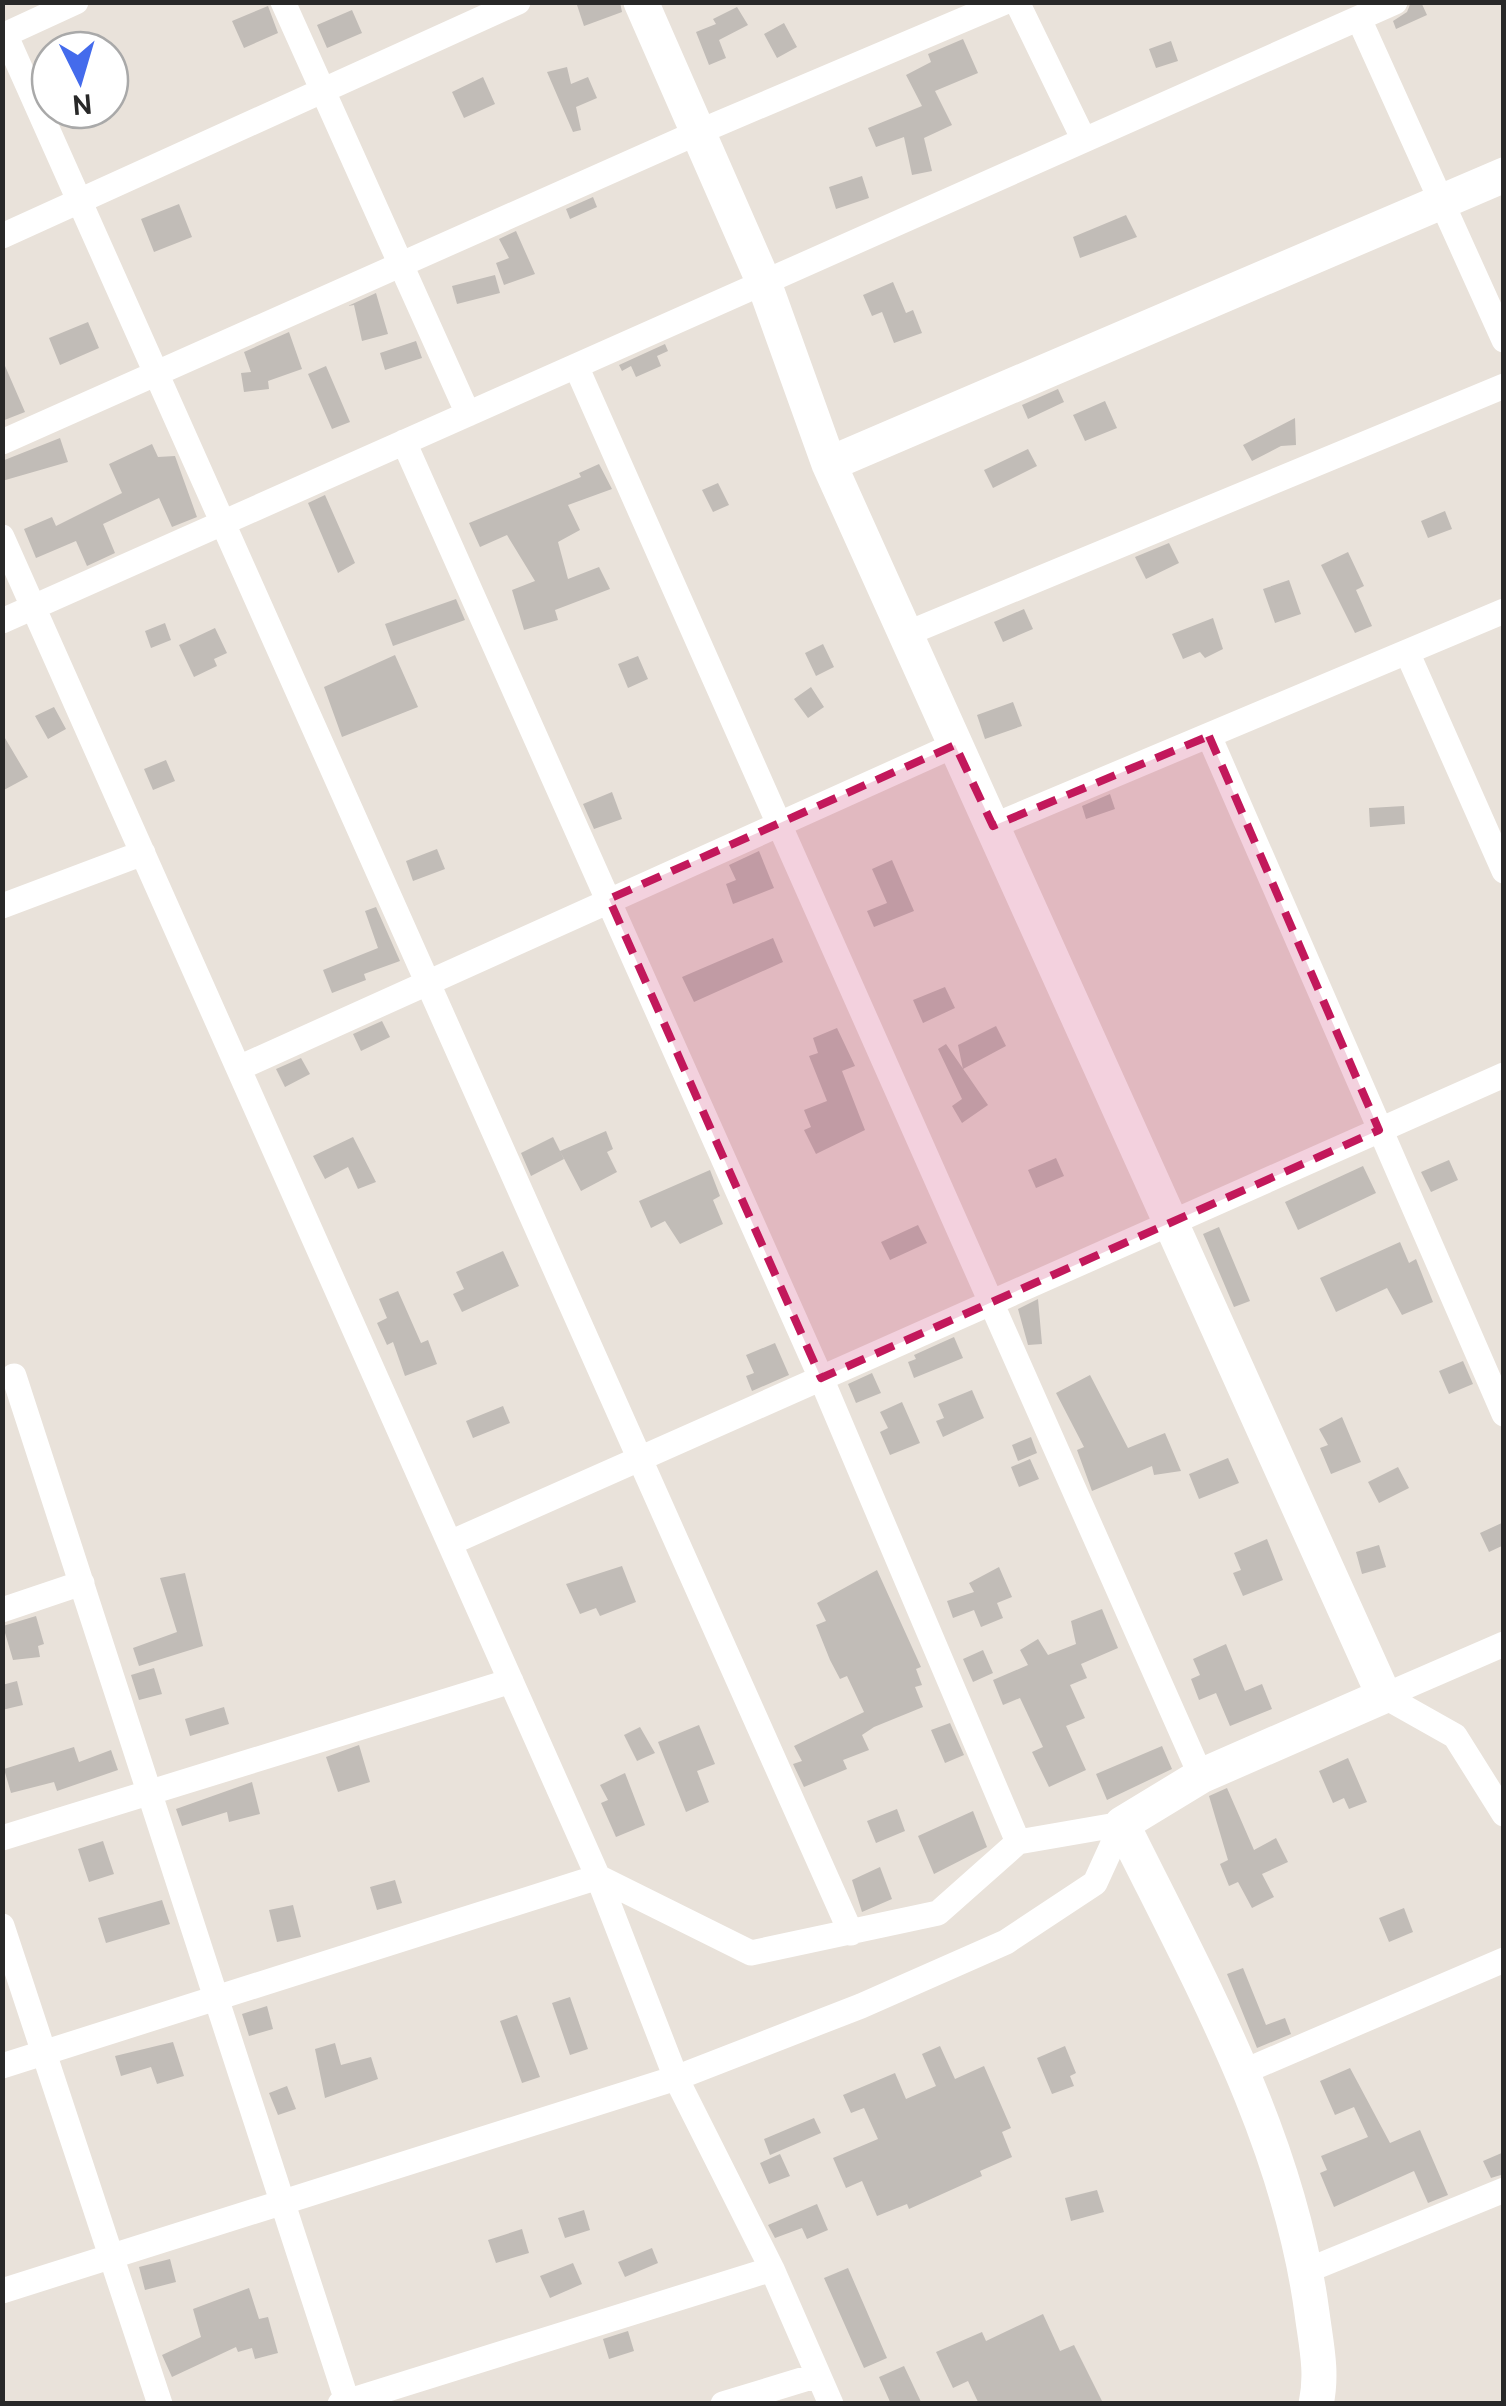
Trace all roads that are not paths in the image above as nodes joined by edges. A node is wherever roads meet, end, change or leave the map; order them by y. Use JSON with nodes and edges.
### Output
{"nodes":[{"id":1,"x":76,"y":2,"type":"edge"},
{"id":2,"x":283,"y":2,"type":"edge"},
{"id":3,"x":518,"y":2,"type":"edge"},
{"id":4,"x":641,"y":2,"type":"edge"},
{"id":5,"x":1006,"y":2,"type":"edge"},
{"id":6,"x":1016,"y":2,"type":"edge"},
{"id":7,"x":1393,"y":3,"type":"edge"},
{"id":8,"x":1359,"y":18,"type":"junction"},
{"id":9,"x":4,"y":35,"type":"edge"},
{"id":10,"x":323,"y":90,"type":"junction"},
{"id":11,"x":701,"y":131,"type":"junction"},
{"id":12,"x":1084,"y":140,"type":"junction"},
{"id":13,"x":1504,"y":176,"type":"edge"},
{"id":14,"x":79,"y":200,"type":"junction"},
{"id":15,"x":1442,"y":202,"type":"junction"},
{"id":16,"x":2,"y":236,"type":"edge"},
{"id":17,"x":400,"y":264,"type":"junction"},
{"id":18,"x":764,"y":283,"type":"junction"},
{"id":19,"x":1504,"y":340,"type":"edge"},
{"id":20,"x":576,"y":366,"type":"junction"},
{"id":21,"x":154,"y":372,"type":"junction"},
{"id":22,"x":1504,"y":386,"type":"edge"},
{"id":23,"x":468,"y":414,"type":"junction"},
{"id":24,"x":2,"y":442,"type":"edge"},
{"id":25,"x":404,"y":442,"type":"junction"},
{"id":26,"x":828,"y":464,"type":"junction"},
{"id":27,"x":220,"y":524,"type":"junction"},
{"id":28,"x":2,"y":537,"type":"edge"},
{"id":29,"x":33,"y":607,"type":"junction"},
{"id":30,"x":1504,"y":612,"type":"edge"},
{"id":31,"x":2,"y":621,"type":"edge"},
{"id":32,"x":906,"y":634,"type":"junction"},
{"id":33,"x":1406,"y":652,"type":"junction"},
{"id":34,"x":1208,"y":736,"type":"junction"},
{"id":35,"x":955,"y":745,"type":"junction"},
{"id":36,"x":780,"y":823,"type":"junction"},
{"id":37,"x":994,"y":826,"type":"junction"},
{"id":38,"x":143,"y":852,"type":"junction"},
{"id":39,"x":1504,"y":871,"type":"edge"},
{"id":40,"x":609,"y":899,"type":"junction"},
{"id":41,"x":2,"y":906,"type":"edge"},
{"id":42,"x":425,"y":982,"type":"junction"},
{"id":43,"x":239,"y":1068,"type":"junction"},
{"id":44,"x":1504,"y":1074,"type":"edge"},
{"id":45,"x":1379,"y":1130,"type":"junction"},
{"id":46,"x":1170,"y":1222,"type":"junction"},
{"id":47,"x":991,"y":1302,"type":"junction"},
{"id":48,"x":17,"y":1375,"type":"edge"},
{"id":49,"x":821,"y":1378,"type":"junction"},
{"id":50,"x":1504,"y":1414,"type":"edge"},
{"id":51,"x":637,"y":1460,"type":"junction"},
{"id":52,"x":450,"y":1543,"type":"junction"},
{"id":53,"x":82,"y":1583,"type":"junction"},
{"id":54,"x":2,"y":1610,"type":"edge"},
{"id":55,"x":1504,"y":1644,"type":"edge"},
{"id":56,"x":511,"y":1680,"type":"junction"},
{"id":57,"x":1384,"y":1696,"type":"junction"},
{"id":58,"x":1201,"y":1776,"type":"junction"},
{"id":59,"x":150,"y":1791,"type":"junction"},
{"id":60,"x":1504,"y":1814,"type":"edge"},
{"id":61,"x":1122,"y":1824,"type":"junction"},
{"id":62,"x":2,"y":1838,"type":"edge"},
{"id":63,"x":1018,"y":1842,"type":"junction"},
{"id":64,"x":598,"y":1877,"type":"junction"},
{"id":65,"x":2,"y":1926,"type":"edge"},
{"id":66,"x":851,"y":1933,"type":"junction"},
{"id":67,"x":1504,"y":1960,"type":"edge"},
{"id":68,"x":217,"y":1996,"type":"junction"},
{"id":69,"x":44,"y":2052,"type":"junction"},
{"id":70,"x":2,"y":2066,"type":"edge"},
{"id":71,"x":1245,"y":2072,"type":"junction"},
{"id":72,"x":676,"y":2078,"type":"junction"},
{"id":73,"x":1504,"y":2190,"type":"edge"},
{"id":74,"x":285,"y":2203,"type":"junction"},
{"id":75,"x":112,"y":2258,"type":"junction"},
{"id":76,"x":772,"y":2269,"type":"junction"},
{"id":77,"x":1306,"y":2271,"type":"junction"},
{"id":78,"x":2,"y":2292,"type":"edge"},
{"id":79,"x":818,"y":2375,"type":"junction"},
{"id":80,"x":1322,"y":2396,"type":"edge"},
{"id":81,"x":345,"y":2403,"type":"edge"},
{"id":82,"x":160,"y":2404,"type":"edge"},
{"id":83,"x":722,"y":2404,"type":"edge"},
{"id":84,"x":831,"y":2404,"type":"edge"}],
"edges":[{"from":1,"to":9,"type":"street"},
{"from":2,"to":10,"type":"street"},
{"from":3,"to":10,"type":"street"},
{"from":4,"to":11,"type":"street"},
{"from":5,"to":11,"type":"street"},
{"from":6,"to":12,"type":"street"},
{"from":7,"to":8,"type":"street"},
{"from":8,"to":12,"type":"street"},
{"from":8,"to":15,"type":"street"},
{"from":9,"to":14,"type":"street"},
{"from":10,"to":14,"type":"street"},
{"from":10,"to":17,"type":"street"},
{"from":11,"to":17,"type":"street"},
{"from":11,"to":18,"type":"street"},
{"from":12,"to":18,"type":"street"},
{"from":13,"to":15,"type":"street"},
{"from":14,"to":16,"type":"street"},
{"from":14,"to":21,"type":"street"},
{"from":15,"to":19,"type":"street"},
{"from":15,"to":26,"type":"street"},
{"from":17,"to":21,"type":"street"},
{"from":17,"to":23,"type":"street"},
{"from":18,"to":20,"type":"street"},
{"from":18,"to":26,"type":"street"},
{"from":20,"to":23,"type":"street"},
{"from":20,"to":36,"type":"street"},
{"from":21,"to":24,"type":"street"},
{"from":21,"to":27,"type":"street"},
{"from":22,"to":32,"type":"street"},
{"from":23,"to":25,"type":"street"},
{"from":25,"to":27,"type":"street"},
{"from":25,"to":40,"type":"street"},
{"from":26,"to":32,"type":"street"},
{"from":27,"to":29,"type":"street"},
{"from":27,"to":42,"type":"street"},
{"from":28,"to":29,"type":"street"},
{"from":29,"to":31,"type":"street"},
{"from":29,"to":38,"type":"street"},
{"from":30,"to":33,"type":"street"},
{"from":32,"to":35,"type":"street"},
{"from":33,"to":34,"type":"street"},
{"from":33,"to":39,"type":"street"},
{"from":34,"to":37,"type":"street"},
{"from":34,"to":45,"type":"street"},
{"from":35,"to":36,"type":"street"},
{"from":35,"to":37,"type":"street"},
{"from":36,"to":40,"type":"street"},
{"from":36,"to":47,"type":"street"},
{"from":37,"to":46,"type":"street"},
{"from":38,"to":41,"type":"street"},
{"from":38,"to":43,"type":"street"},
{"from":40,"to":42,"type":"street"},
{"from":40,"to":49,"type":"street"},
{"from":42,"to":43,"type":"street"},
{"from":42,"to":51,"type":"street"},
{"from":43,"to":52,"type":"street"},
{"from":44,"to":45,"type":"street"},
{"from":45,"to":46,"type":"street"},
{"from":45,"to":50,"type":"street"},
{"from":46,"to":47,"type":"street"},
{"from":46,"to":57,"type":"street"},
{"from":47,"to":49,"type":"street"},
{"from":47,"to":58,"type":"street"},
{"from":48,"to":53,"type":"street"},
{"from":49,"to":51,"type":"street"},
{"from":49,"to":63,"type":"street"},
{"from":51,"to":52,"type":"street"},
{"from":51,"to":66,"type":"street"},
{"from":52,"to":56,"type":"street"},
{"from":53,"to":54,"type":"street"},
{"from":53,"to":59,"type":"street"},
{"from":55,"to":57,"type":"street"},
{"from":56,"to":59,"type":"street"},
{"from":56,"to":64,"type":"street"},
{"from":57,"to":58,"type":"street"},
{"from":57,"to":60,"type":"street"},
{"from":58,"to":61,"type":"street"},
{"from":59,"to":62,"type":"street"},
{"from":59,"to":68,"type":"street"},
{"from":61,"to":63,"type":"street"},
{"from":61,"to":71,"type":"street"},
{"from":61,"to":72,"type":"street"},
{"from":63,"to":66,"type":"street"},
{"from":64,"to":66,"type":"street"},
{"from":64,"to":68,"type":"street"},
{"from":64,"to":72,"type":"street"},
{"from":65,"to":69,"type":"street"},
{"from":67,"to":71,"type":"street"},
{"from":68,"to":69,"type":"street"},
{"from":68,"to":74,"type":"street"},
{"from":69,"to":70,"type":"street"},
{"from":69,"to":75,"type":"street"},
{"from":71,"to":77,"type":"street"},
{"from":72,"to":74,"type":"street"},
{"from":72,"to":76,"type":"street"},
{"from":73,"to":77,"type":"street"},
{"from":74,"to":75,"type":"street"},
{"from":74,"to":81,"type":"street"},
{"from":75,"to":78,"type":"street"},
{"from":75,"to":82,"type":"street"},
{"from":76,"to":79,"type":"street"},
{"from":76,"to":81,"type":"street"},
{"from":77,"to":80,"type":"street"},
{"from":79,"to":83,"type":"street"},
{"from":79,"to":84,"type":"street"}]}
